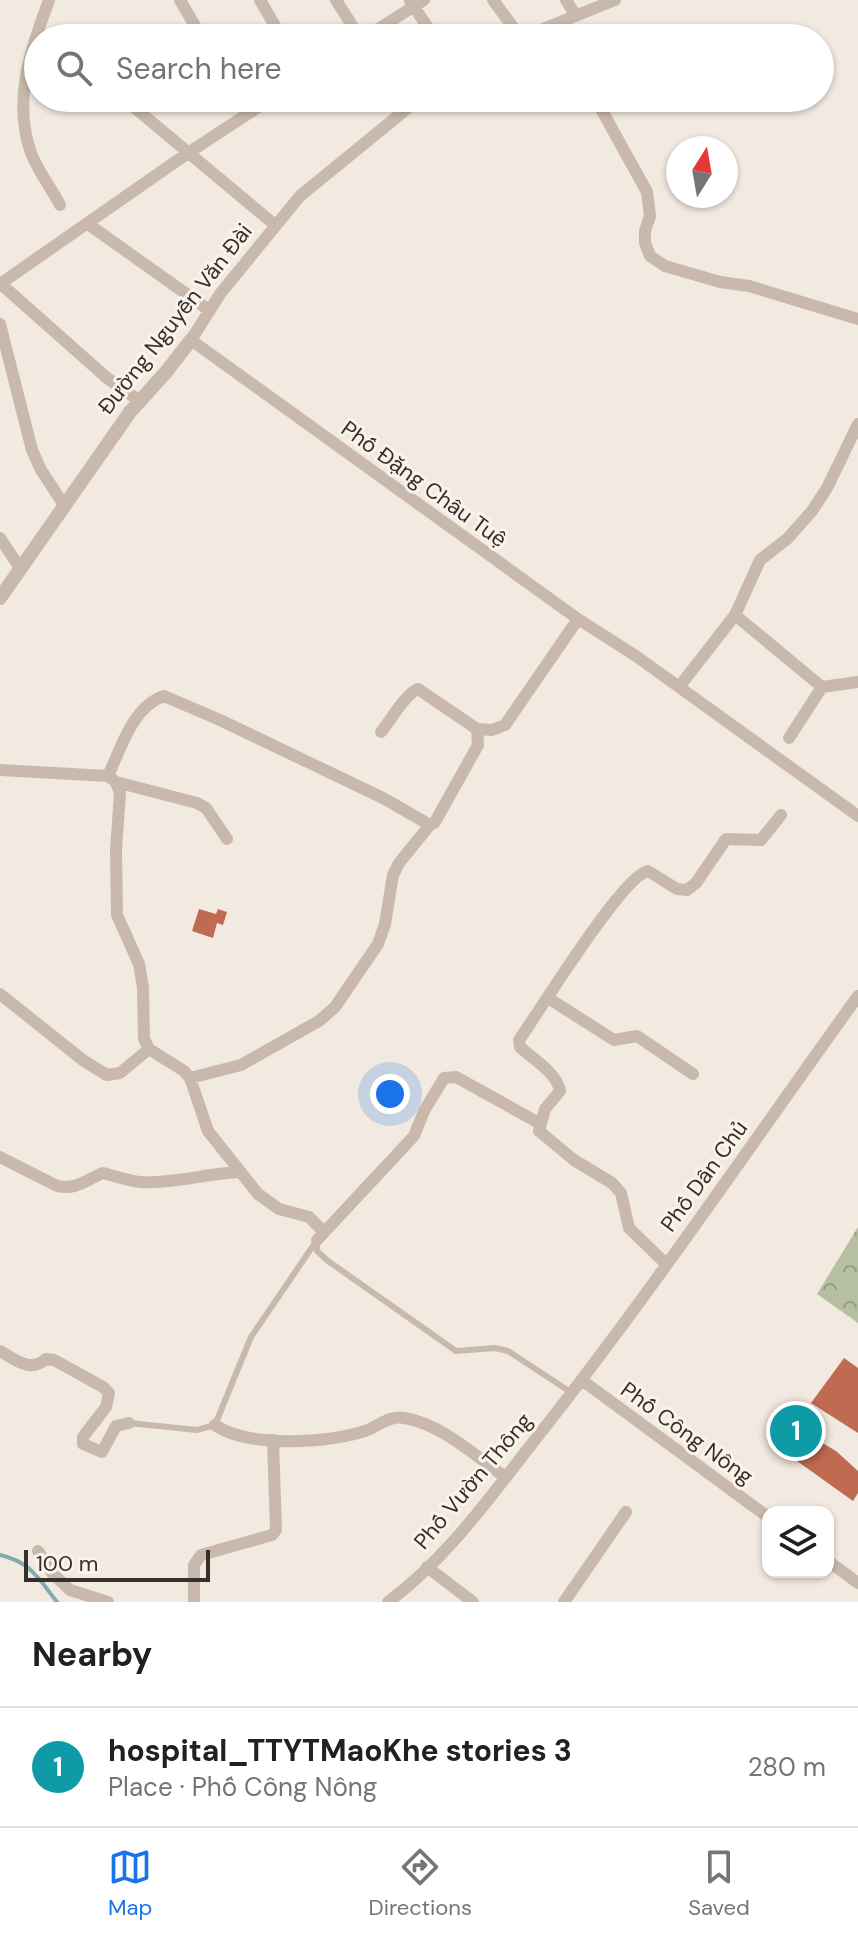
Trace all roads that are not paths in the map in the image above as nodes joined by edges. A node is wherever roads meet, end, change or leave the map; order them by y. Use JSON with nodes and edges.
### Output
{"nodes":[{"id":1,"x":49,"y":0,"type":"edge"},
{"id":2,"x":180,"y":0,"type":"edge"},
{"id":3,"x":260,"y":0,"type":"edge"},
{"id":4,"x":336,"y":0,"type":"edge"},
{"id":5,"x":493,"y":0,"type":"edge"},
{"id":6,"x":566,"y":0,"type":"edge"},
{"id":7,"x":615,"y":0,"type":"edge"},
{"id":8,"x":416,"y":2,"type":"edge"},
{"id":9,"x":576,"y":16,"type":"junction"},
{"id":10,"x":558,"y":23,"type":"edge"},
{"id":11,"x":45,"y":24,"type":"edge"},
{"id":12,"x":194,"y":24,"type":"edge"},
{"id":13,"x":274,"y":24,"type":"edge"},
{"id":14,"x":352,"y":24,"type":"edge"},
{"id":15,"x":383,"y":24,"type":"edge"},
{"id":16,"x":428,"y":24,"type":"edge"},
{"id":17,"x":511,"y":24,"type":"edge"},
{"id":18,"x":24,"y":77,"type":"edge"},
{"id":19,"x":24,"y":110,"type":"edge"},
{"id":20,"x":24,"y":112,"type":"edge"},
{"id":21,"x":140,"y":112,"type":"edge"},
{"id":22,"x":250,"y":112,"type":"edge"},
{"id":23,"x":403,"y":112,"type":"edge"},
{"id":24,"x":603,"y":112,"type":"edge"},
{"id":25,"x":247,"y":114,"type":"joint"},
{"id":26,"x":188,"y":153,"type":"junction"},
{"id":27,"x":60,"y":205,"type":"dead end"},
{"id":28,"x":88,"y":224,"type":"junction"},
{"id":29,"x":275,"y":225,"type":"junction"},
{"id":30,"x":0,"y":284,"type":"edge"},
{"id":31,"x":209,"y":310,"type":"junction"},
{"id":32,"x":858,"y":319,"type":"edge"},
{"id":33,"x":0,"y":324,"type":"edge"},
{"id":34,"x":191,"y":340,"type":"junction"},
{"id":35,"x":140,"y":401,"type":"junction"},
{"id":36,"x":858,"y":424,"type":"edge"},
{"id":37,"x":64,"y":505,"type":"junction"},
{"id":38,"x":0,"y":538,"type":"edge"},
{"id":39,"x":20,"y":568,"type":"junction"},
{"id":40,"x":0,"y":598,"type":"edge"},
{"id":41,"x":735,"y":615,"type":"junction"},
{"id":42,"x":578,"y":619,"type":"junction"},
{"id":43,"x":858,"y":682,"type":"edge"},
{"id":44,"x":677,"y":686,"type":"junction"},
{"id":45,"x":822,"y":687,"type":"junction"},
{"id":46,"x":477,"y":729,"type":"junction"},
{"id":47,"x":381,"y":732,"type":"dead end"},
{"id":48,"x":789,"y":738,"type":"dead end"},
{"id":49,"x":0,"y":770,"type":"edge"},
{"id":50,"x":112,"y":779,"type":"junction"},
{"id":51,"x":781,"y":815,"type":"dead end"},
{"id":52,"x":858,"y":816,"type":"edge"},
{"id":53,"x":430,"y":825,"type":"junction"},
{"id":54,"x":227,"y":839,"type":"dead end"},
{"id":55,"x":0,"y":994,"type":"edge"},
{"id":56,"x":858,"y":996,"type":"edge"},
{"id":57,"x":548,"y":998,"type":"junction"},
{"id":58,"x":149,"y":1049,"type":"junction"},
{"id":59,"x":693,"y":1074,"type":"dead end"},
{"id":60,"x":190,"y":1078,"type":"junction"},
{"id":61,"x":539,"y":1123,"type":"junction"},
{"id":62,"x":0,"y":1157,"type":"edge"},
{"id":63,"x":241,"y":1172,"type":"junction"},
{"id":64,"x":320,"y":1236,"type":"junction"},
{"id":65,"x":666,"y":1264,"type":"junction"},
{"id":66,"x":0,"y":1351,"type":"edge"},
{"id":67,"x":583,"y":1381,"type":"junction"},
{"id":68,"x":572,"y":1393,"type":"junction"},
{"id":69,"x":129,"y":1423,"type":"joint"},
{"id":70,"x":215,"y":1425,"type":"junction"},
{"id":71,"x":273,"y":1440,"type":"junction"},
{"id":72,"x":505,"y":1477,"type":"junction"},
{"id":73,"x":626,"y":1512,"type":"dead end"},
{"id":74,"x":762,"y":1513,"type":"edge"},
{"id":75,"x":38,"y":1551,"type":"dead end"},
{"id":76,"x":834,"y":1565,"type":"edge"},
{"id":77,"x":427,"y":1567,"type":"junction"},
{"id":78,"x":858,"y":1583,"type":"edge"},
{"id":79,"x":108,"y":1602,"type":"edge"},
{"id":80,"x":194,"y":1602,"type":"edge"},
{"id":81,"x":388,"y":1602,"type":"edge"},
{"id":82,"x":473,"y":1602,"type":"edge"},
{"id":83,"x":564,"y":1602,"type":"edge"}],
"edges":[{"from":1,"to":11,"type":"street"},
{"from":2,"to":12,"type":"street"},
{"from":3,"to":13,"type":"street"},
{"from":4,"to":14,"type":"street"},
{"from":5,"to":17,"type":"street"},
{"from":6,"to":9,"type":"street"},
{"from":7,"to":9,"type":"street"},
{"from":8,"to":15,"type":"street"},
{"from":8,"to":16,"type":"street"},
{"from":9,"to":10,"type":"street"},
{"from":18,"to":19,"type":"street"},
{"from":20,"to":27,"type":"street"},
{"from":21,"to":26,"type":"street"},
{"from":22,"to":25,"type":"street"},
{"from":23,"to":29,"type":"street","name":"Đường Nguyễn Văn Đài"},
{"from":24,"to":32,"type":"street"},
{"from":25,"to":26,"type":"street"},
{"from":26,"to":28,"type":"street"},
{"from":26,"to":29,"type":"street"},
{"from":28,"to":30,"type":"street"},
{"from":28,"to":31,"type":"street"},
{"from":29,"to":31,"type":"street","name":"Đường Nguyễn Văn Đài"},
{"from":30,"to":35,"type":"street"},
{"from":31,"to":34,"type":"street","name":"Đường Nguyễn Văn Đài"},
{"from":33,"to":37,"type":"street"},
{"from":34,"to":35,"type":"street","name":"Đường Nguyễn Văn Đài"},
{"from":34,"to":42,"type":"street","name":"Phố Đặng Châu Tuệ"},
{"from":35,"to":37,"type":"street","name":"Đường Nguyễn Văn Đài"},
{"from":36,"to":41,"type":"street"},
{"from":37,"to":39,"type":"street","name":"Đường Nguyễn Văn Đài"},
{"from":38,"to":39,"type":"street"},
{"from":39,"to":40,"type":"street","name":"Đường Nguyễn Văn Đài"},
{"from":41,"to":44,"type":"street"},
{"from":41,"to":45,"type":"street"},
{"from":42,"to":44,"type":"street","name":"Phố Đặng Châu Tuệ"},
{"from":42,"to":46,"type":"street"},
{"from":43,"to":45,"type":"street"},
{"from":44,"to":52,"type":"street"},
{"from":45,"to":48,"type":"street"},
{"from":46,"to":47,"type":"street"},
{"from":46,"to":53,"type":"street"},
{"from":49,"to":50,"type":"street"},
{"from":50,"to":53,"type":"street"},
{"from":50,"to":54,"type":"street"},
{"from":50,"to":58,"type":"street"},
{"from":51,"to":57,"type":"street"},
{"from":53,"to":60,"type":"street"},
{"from":55,"to":58,"type":"street"},
{"from":56,"to":65,"type":"street","name":"Phố Dân Chủ"},
{"from":57,"to":59,"type":"street"},
{"from":57,"to":61,"type":"street"},
{"from":58,"to":60,"type":"street"},
{"from":60,"to":63,"type":"street"},
{"from":61,"to":64,"type":"street"},
{"from":61,"to":65,"type":"street"},
{"from":62,"to":63,"type":"street"},
{"from":63,"to":64,"type":"street"},
{"from":64,"to":68,"type":"lane"},
{"from":64,"to":70,"type":"lane"},
{"from":65,"to":67,"type":"street","name":"Phố Dân Chủ"},
{"from":66,"to":69,"type":"street"},
{"from":67,"to":68,"type":"street","name":"Phố Vườn Thông"},
{"from":67,"to":74,"type":"street","name":"Phố Công Nông"},
{"from":68,"to":72,"type":"street","name":"Phố Vườn Thông"},
{"from":69,"to":70,"type":"lane"},
{"from":70,"to":71,"type":"street"},
{"from":71,"to":72,"type":"street"},
{"from":71,"to":80,"type":"street"},
{"from":72,"to":77,"type":"street","name":"Phố Vườn Thông"},
{"from":73,"to":83,"type":"street"},
{"from":75,"to":79,"type":"street"},
{"from":76,"to":78,"type":"street"},
{"from":77,"to":81,"type":"street","name":"Phố Vườn Thông"},
{"from":77,"to":82,"type":"street"}]}
